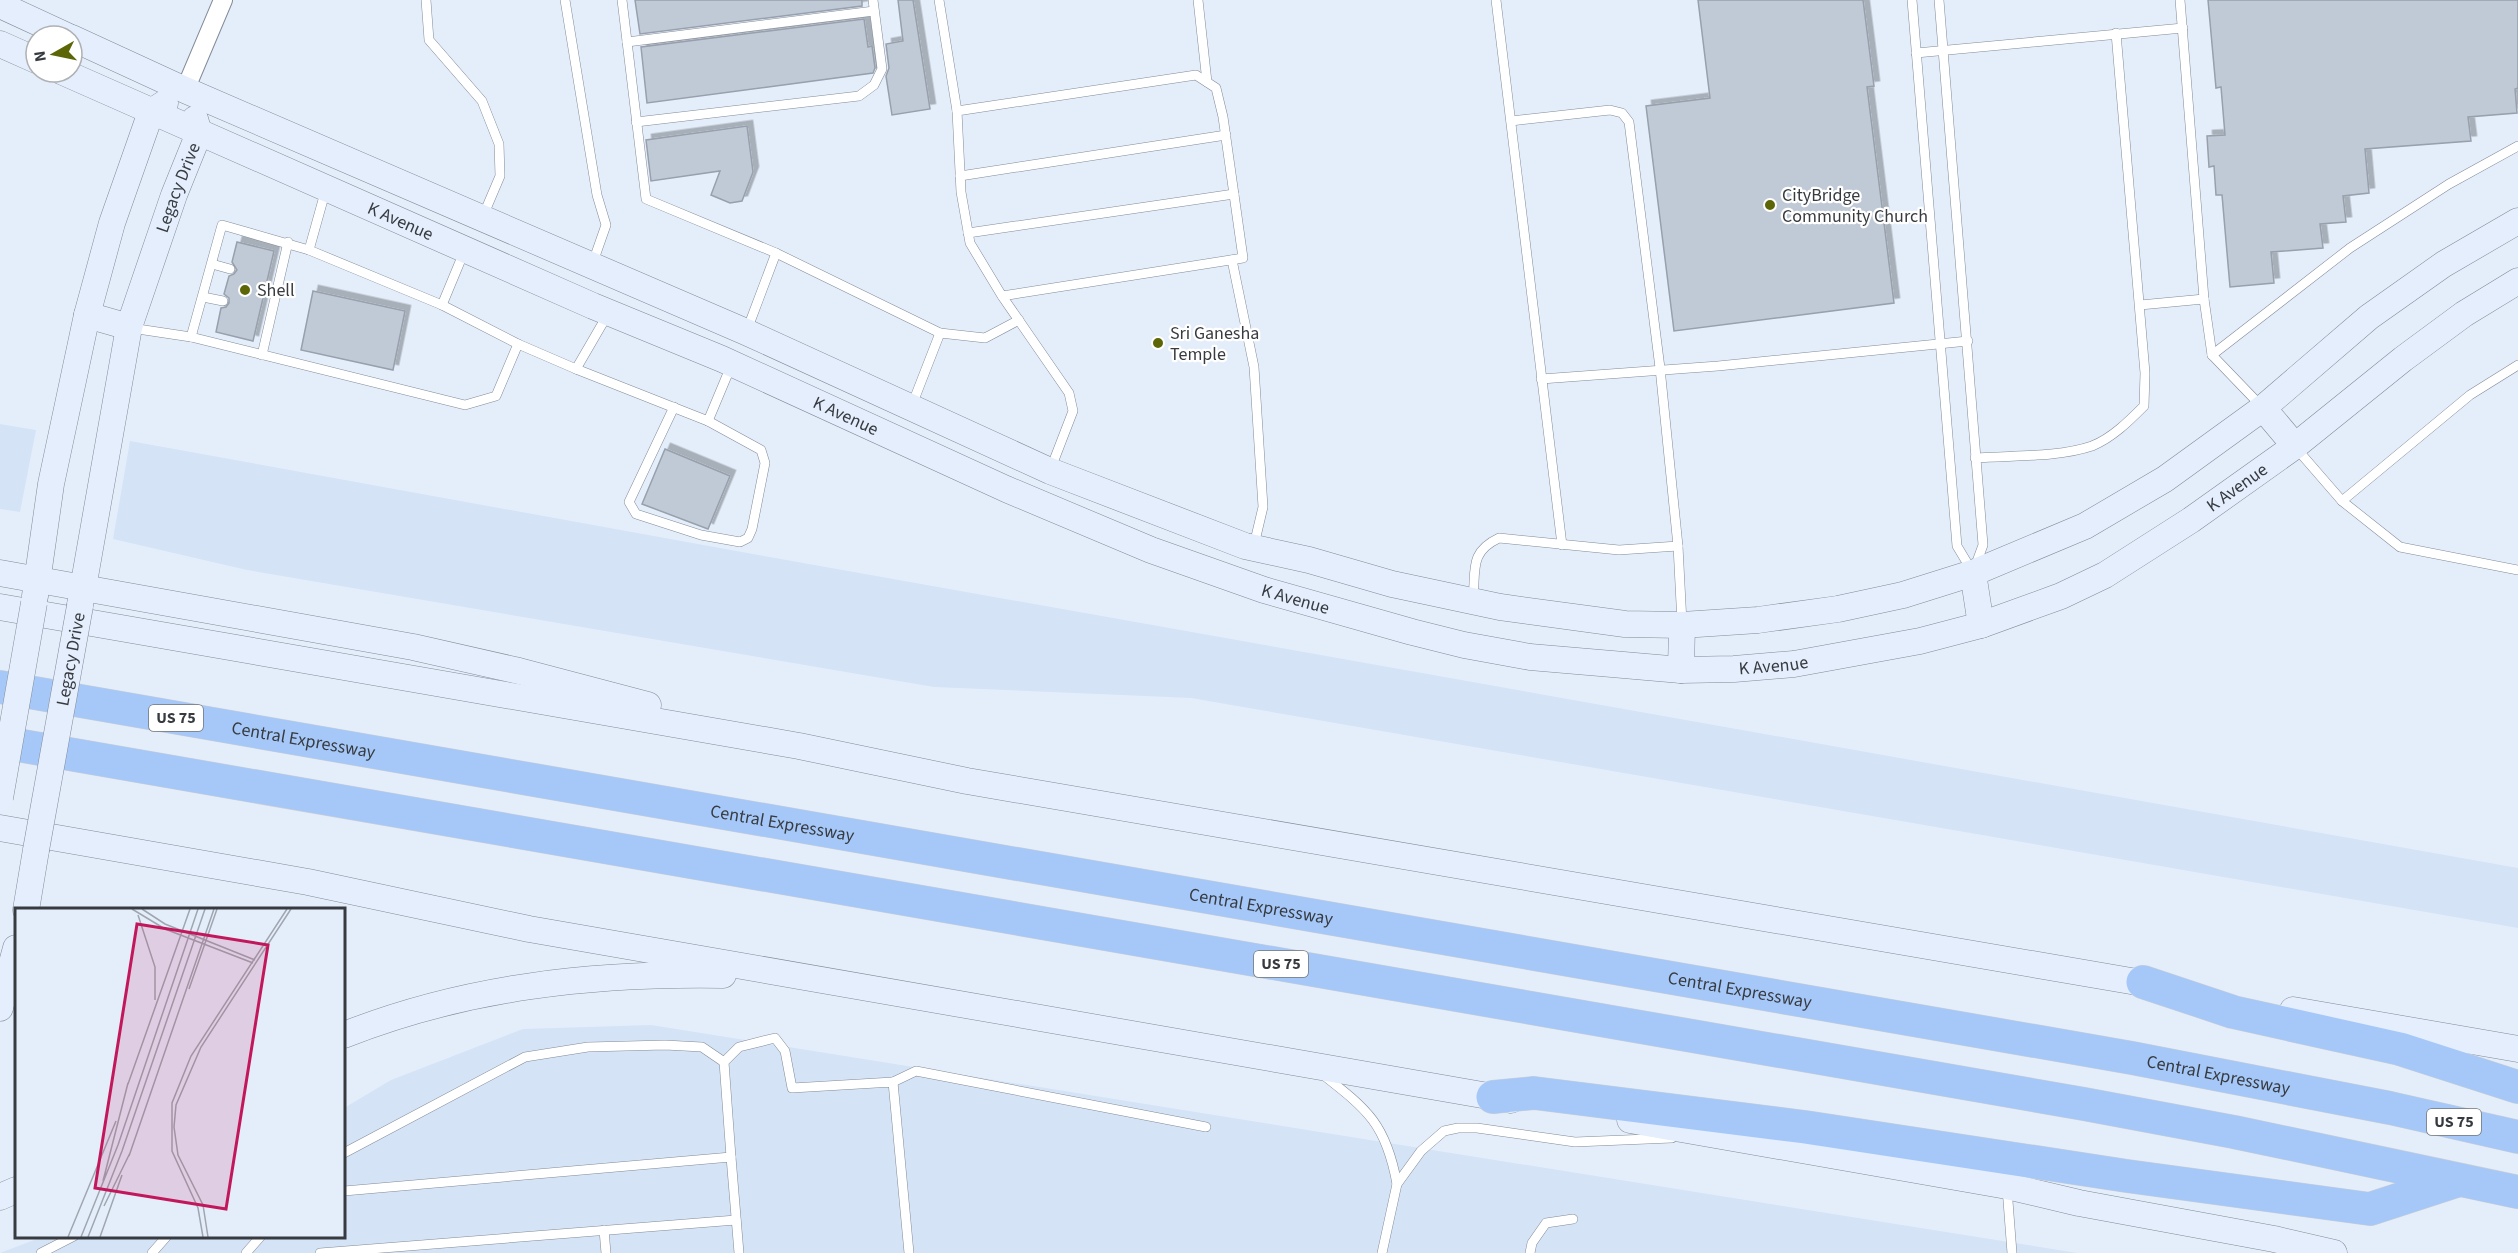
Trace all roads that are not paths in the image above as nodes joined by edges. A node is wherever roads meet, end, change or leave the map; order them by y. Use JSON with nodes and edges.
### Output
{"nodes":[{"id":1,"x":224,"y":0,"type":"edge"},
{"id":2,"x":426,"y":0,"type":"edge"},
{"id":3,"x":565,"y":0,"type":"edge"},
{"id":4,"x":622,"y":0,"type":"edge"},
{"id":5,"x":873,"y":0,"type":"edge"},
{"id":6,"x":939,"y":0,"type":"edge"},
{"id":7,"x":1198,"y":0,"type":"edge"},
{"id":8,"x":1496,"y":0,"type":"edge"},
{"id":9,"x":1912,"y":0,"type":"edge"},
{"id":10,"x":1939,"y":0,"type":"edge"},
{"id":11,"x":2180,"y":0,"type":"edge"},
{"id":12,"x":0,"y":5,"type":"edge"},
{"id":13,"x":874,"y":11,"type":"junction"},
{"id":14,"x":41,"y":24,"type":"edge"},
{"id":15,"x":2182,"y":28,"type":"junction"},
{"id":16,"x":2116,"y":33,"type":"junction"},
{"id":17,"x":627,"y":42,"type":"junction"},
{"id":18,"x":0,"y":44,"type":"edge"},
{"id":19,"x":84,"y":44,"type":"edge"},
{"id":20,"x":1943,"y":51,"type":"junction"},
{"id":21,"x":1916,"y":53,"type":"junction"},
{"id":22,"x":24,"y":55,"type":"edge"},
{"id":23,"x":84,"y":81,"type":"edge"},
{"id":24,"x":1207,"y":82,"type":"junction"},
{"id":25,"x":185,"y":90,"type":"junction"},
{"id":26,"x":957,"y":111,"type":"junction"},
{"id":27,"x":152,"y":112,"type":"junction"},
{"id":28,"x":1511,"y":121,"type":"junction"},
{"id":29,"x":636,"y":122,"type":"junction"},
{"id":30,"x":199,"y":133,"type":"junction"},
{"id":31,"x":1226,"y":135,"type":"junction"},
{"id":32,"x":2518,"y":146,"type":"edge"},
{"id":33,"x":960,"y":176,"type":"junction"},
{"id":34,"x":327,"y":189,"type":"junction"},
{"id":35,"x":1234,"y":194,"type":"junction"},
{"id":36,"x":482,"y":218,"type":"junction"},
{"id":37,"x":2518,"y":221,"type":"edge"},
{"id":38,"x":968,"y":233,"type":"junction"},
{"id":39,"x":288,"y":242,"type":"junction"},
{"id":40,"x":309,"y":250,"type":"junction"},
{"id":41,"x":465,"y":250,"type":"junction"},
{"id":42,"x":776,"y":253,"type":"junction"},
{"id":43,"x":1232,"y":260,"type":"junction"},
{"id":44,"x":212,"y":264,"type":"junction"},
{"id":45,"x":592,"y":266,"type":"junction"},
{"id":46,"x":230,"y":269,"type":"dead end"},
{"id":47,"x":268,"y":279,"type":"dead end"},
{"id":48,"x":2518,"y":281,"type":"edge"},
{"id":49,"x":279,"y":282,"type":"junction"},
{"id":50,"x":1002,"y":296,"type":"junction"},
{"id":51,"x":203,"y":297,"type":"junction"},
{"id":52,"x":2204,"y":299,"type":"junction"},
{"id":53,"x":223,"y":301,"type":"dead end"},
{"id":54,"x":442,"y":305,"type":"junction"},
{"id":55,"x":2140,"y":305,"type":"junction"},
{"id":56,"x":260,"y":311,"type":"dead end"},
{"id":57,"x":609,"y":313,"type":"junction"},
{"id":58,"x":271,"y":314,"type":"junction"},
{"id":59,"x":87,"y":315,"type":"junction"},
{"id":60,"x":1019,"y":320,"type":"junction"},
{"id":61,"x":129,"y":327,"type":"junction"},
{"id":62,"x":746,"y":332,"type":"junction"},
{"id":63,"x":940,"y":333,"type":"junction"},
{"id":64,"x":191,"y":337,"type":"junction"},
{"id":65,"x":1968,"y":341,"type":"junction"},
{"id":66,"x":1940,"y":343,"type":"junction"},
{"id":67,"x":518,"y":344,"type":"junction"},
{"id":68,"x":262,"y":355,"type":"junction"},
{"id":69,"x":2212,"y":355,"type":"junction"},
{"id":70,"x":732,"y":364,"type":"junction"},
{"id":71,"x":2518,"y":365,"type":"edge"},
{"id":72,"x":1660,"y":368,"type":"junction"},
{"id":73,"x":576,"y":369,"type":"junction"},
{"id":74,"x":1542,"y":379,"type":"junction"},
{"id":75,"x":674,"y":407,"type":"junction"},
{"id":76,"x":911,"y":408,"type":"junction"},
{"id":77,"x":2263,"y":408,"type":"junction"},
{"id":78,"x":708,"y":421,"type":"junction"},
{"id":79,"x":2295,"y":446,"type":"junction"},
{"id":80,"x":1975,"y":458,"type":"junction"},
{"id":81,"x":1050,"y":471,"type":"junction"},
{"id":82,"x":2342,"y":501,"type":"junction"},
{"id":83,"x":1562,"y":545,"type":"junction"},
{"id":84,"x":1678,"y":546,"type":"junction"},
{"id":85,"x":1253,"y":548,"type":"junction"},
{"id":86,"x":2518,"y":570,"type":"edge"},
{"id":87,"x":0,"y":573,"type":"edge"},
{"id":88,"x":1973,"y":573,"type":"junction"},
{"id":89,"x":36,"y":591,"type":"junction"},
{"id":90,"x":82,"y":597,"type":"junction"},
{"id":91,"x":1473,"y":602,"type":"junction"},
{"id":92,"x":0,"y":607,"type":"edge"},
{"id":93,"x":1682,"y":625,"type":"junction"},
{"id":94,"x":1982,"y":626,"type":"junction"},
{"id":95,"x":1681,"y":670,"type":"junction"},
{"id":96,"x":0,"y":687,"type":"edge"},
{"id":97,"x":0,"y":742,"type":"edge"},
{"id":98,"x":822,"y":751,"type":"junction"},
{"id":99,"x":0,"y":798,"type":"edge"},
{"id":100,"x":0,"y":828,"type":"edge"},
{"id":101,"x":26,"y":908,"type":"edge"},
{"id":102,"x":15,"y":952,"type":"edge"},
{"id":103,"x":801,"y":977,"type":"junction"},
{"id":104,"x":2143,"y":982,"type":"junction"},
{"id":105,"x":0,"y":1008,"type":"edge"},
{"id":106,"x":345,"y":1035,"type":"edge"},
{"id":107,"x":2518,"y":1049,"type":"edge"},
{"id":108,"x":724,"y":1062,"type":"junction"},
{"id":109,"x":1311,"y":1066,"type":"junction"},
{"id":110,"x":893,"y":1082,"type":"junction"},
{"id":111,"x":2518,"y":1087,"type":"edge"},
{"id":112,"x":1493,"y":1097,"type":"junction"},
{"id":113,"x":1206,"y":1127,"type":"dead end"},
{"id":114,"x":1722,"y":1136,"type":"junction"},
{"id":115,"x":2518,"y":1137,"type":"edge"},
{"id":116,"x":345,"y":1152,"type":"edge"},
{"id":117,"x":731,"y":1157,"type":"junction"},
{"id":118,"x":2462,"y":1179,"type":"junction"},
{"id":119,"x":1397,"y":1184,"type":"junction"},
{"id":120,"x":2007,"y":1186,"type":"junction"},
{"id":121,"x":15,"y":1190,"type":"edge"},
{"id":122,"x":345,"y":1191,"type":"edge"},
{"id":123,"x":2518,"y":1192,"type":"edge"},
{"id":124,"x":0,"y":1197,"type":"edge"},
{"id":125,"x":1573,"y":1219,"type":"dead end"},
{"id":126,"x":736,"y":1220,"type":"junction"},
{"id":127,"x":604,"y":1230,"type":"junction"},
{"id":128,"x":70,"y":1238,"type":"edge"},
{"id":129,"x":165,"y":1238,"type":"edge"},
{"id":130,"x":259,"y":1238,"type":"edge"},
{"id":131,"x":2319,"y":1251,"type":"edge"},
{"id":132,"x":41,"y":1253,"type":"edge"},
{"id":133,"x":152,"y":1253,"type":"edge"},
{"id":134,"x":246,"y":1253,"type":"edge"},
{"id":135,"x":320,"y":1253,"type":"edge"},
{"id":136,"x":606,"y":1253,"type":"edge"},
{"id":137,"x":739,"y":1253,"type":"edge"},
{"id":138,"x":909,"y":1253,"type":"edge"},
{"id":139,"x":1382,"y":1253,"type":"edge"},
{"id":140,"x":1530,"y":1253,"type":"edge"},
{"id":141,"x":2012,"y":1253,"type":"edge"}],
"edges":[{"from":1,"to":25,"type":"street"},
{"from":2,"to":36,"type":"lane"},
{"from":3,"to":45,"type":"lane"},
{"from":4,"to":17,"type":"lane"},
{"from":5,"to":13,"type":"lane"},
{"from":6,"to":26,"type":"lane"},
{"from":7,"to":24,"type":"lane"},
{"from":8,"to":28,"type":"lane"},
{"from":9,"to":21,"type":"lane"},
{"from":10,"to":20,"type":"lane"},
{"from":11,"to":15,"type":"lane"},
{"from":12,"to":14,"type":"main road"},
{"from":13,"to":17,"type":"lane"},
{"from":13,"to":29,"type":"lane"},
{"from":15,"to":16,"type":"lane"},
{"from":15,"to":52,"type":"lane"},
{"from":16,"to":20,"type":"lane"},
{"from":16,"to":55,"type":"lane"},
{"from":17,"to":29,"type":"lane"},
{"from":18,"to":22,"type":"main road"},
{"from":19,"to":25,"type":"main road","name":"K Avenue"},
{"from":20,"to":21,"type":"lane"},
{"from":20,"to":65,"type":"lane"},
{"from":21,"to":66,"type":"lane"},
{"from":23,"to":27,"type":"main road","name":"K Avenue"},
{"from":24,"to":26,"type":"lane"},
{"from":24,"to":31,"type":"lane"},
{"from":25,"to":27,"type":"main road"},
{"from":25,"to":30,"type":"main road","name":"Legacy Drive"},
{"from":25,"to":36,"type":"main road","name":"K Avenue"},
{"from":26,"to":33,"type":"lane"},
{"from":27,"to":30,"type":"main road","name":"K Avenue"},
{"from":27,"to":59,"type":"main road"},
{"from":28,"to":72,"type":"lane"},
{"from":28,"to":74,"type":"lane"},
{"from":29,"to":42,"type":"lane"},
{"from":30,"to":34,"type":"main road","name":"K Avenue"},
{"from":30,"to":61,"type":"main road","name":"Legacy Drive"},
{"from":31,"to":33,"type":"lane"},
{"from":31,"to":35,"type":"lane"},
{"from":32,"to":69,"type":"lane"},
{"from":33,"to":38,"type":"lane"},
{"from":34,"to":40,"type":"lane"},
{"from":34,"to":41,"type":"main road","name":"K Avenue"},
{"from":35,"to":38,"type":"lane"},
{"from":35,"to":43,"type":"lane"},
{"from":36,"to":41,"type":"main road"},
{"from":36,"to":45,"type":"main road","name":"K Avenue"},
{"from":37,"to":77,"type":"main road","name":"K Avenue"},
{"from":38,"to":50,"type":"lane"},
{"from":39,"to":40,"type":"lane"},
{"from":39,"to":44,"type":"lane"},
{"from":39,"to":49,"type":"lane"},
{"from":40,"to":54,"type":"lane"},
{"from":41,"to":54,"type":"lane"},
{"from":41,"to":57,"type":"main road","name":"K Avenue"},
{"from":42,"to":62,"type":"lane"},
{"from":42,"to":63,"type":"lane"},
{"from":43,"to":50,"type":"lane"},
{"from":43,"to":85,"type":"lane"},
{"from":44,"to":46,"type":"lane"},
{"from":44,"to":51,"type":"lane"},
{"from":45,"to":62,"type":"main road","name":"K Avenue"},
{"from":47,"to":49,"type":"lane"},
{"from":48,"to":79,"type":"main road","name":"K Avenue"},
{"from":49,"to":58,"type":"lane"},
{"from":50,"to":60,"type":"lane"},
{"from":51,"to":53,"type":"lane"},
{"from":51,"to":64,"type":"lane"},
{"from":52,"to":55,"type":"lane"},
{"from":52,"to":69,"type":"lane"},
{"from":54,"to":67,"type":"lane"},
{"from":55,"to":80,"type":"lane"},
{"from":56,"to":58,"type":"lane"},
{"from":57,"to":70,"type":"main road","name":"K Avenue"},
{"from":57,"to":73,"type":"lane"},
{"from":58,"to":68,"type":"lane"},
{"from":59,"to":61,"type":"main road"},
{"from":59,"to":89,"type":"main road"},
{"from":60,"to":63,"type":"lane"},
{"from":60,"to":81,"type":"lane"},
{"from":61,"to":64,"type":"lane"},
{"from":61,"to":90,"type":"main road","name":"Legacy Drive"},
{"from":62,"to":70,"type":"main road"},
{"from":62,"to":76,"type":"main road","name":"K Avenue"},
{"from":63,"to":76,"type":"lane"},
{"from":64,"to":68,"type":"lane"},
{"from":65,"to":66,"type":"lane"},
{"from":65,"to":80,"type":"lane"},
{"from":66,"to":72,"type":"lane"},
{"from":66,"to":88,"type":"lane"},
{"from":67,"to":68,"type":"lane"},
{"from":67,"to":73,"type":"lane"},
{"from":69,"to":77,"type":"lane"},
{"from":70,"to":78,"type":"lane"},
{"from":70,"to":95,"type":"main road","name":"K Avenue"},
{"from":71,"to":82,"type":"lane"},
{"from":72,"to":74,"type":"lane"},
{"from":72,"to":84,"type":"lane"},
{"from":73,"to":75,"type":"lane"},
{"from":74,"to":83,"type":"lane"},
{"from":75,"to":78,"type":"lane"},
{"from":75,"to":78,"type":"lane"},
{"from":76,"to":81,"type":"main road","name":"K Avenue"},
{"from":77,"to":79,"type":"main road"},
{"from":77,"to":88,"type":"main road","name":"K Avenue"},
{"from":79,"to":82,"type":"lane"},
{"from":79,"to":94,"type":"main road","name":"K Avenue"},
{"from":80,"to":88,"type":"lane"},
{"from":81,"to":85,"type":"main road","name":"K Avenue"},
{"from":82,"to":86,"type":"lane"},
{"from":83,"to":84,"type":"lane"},
{"from":83,"to":91,"type":"lane"},
{"from":84,"to":93,"type":"lane"},
{"from":85,"to":91,"type":"main road","name":"K Avenue"},
{"from":87,"to":89,"type":"main road"},
{"from":88,"to":93,"type":"main road","name":"K Avenue"},
{"from":88,"to":94,"type":"main road"},
{"from":89,"to":90,"type":"main road"},
{"from":89,"to":99,"type":"main road","bridge":true},
{"from":90,"to":98,"type":"main road"},
{"from":90,"to":101,"type":"main road","name":"Legacy Drive","bridge":true},
{"from":91,"to":93,"type":"main road","name":"K Avenue"},
{"from":92,"to":98,"type":"main road"},
{"from":93,"to":95,"type":"main road"},
{"from":94,"to":95,"type":"main road","name":"K Avenue"},
{"from":96,"to":115,"type":"highway","name":"Central Expressway","number":"US 75"},
{"from":97,"to":118,"type":"highway","number":"US 75"},
{"from":98,"to":104,"type":"main road"},
{"from":100,"to":103,"type":"main road"},
{"from":102,"to":105,"type":"main road"},
{"from":103,"to":106,"type":"main road"},
{"from":103,"to":109,"type":"main road"},
{"from":104,"to":107,"type":"main road"},
{"from":104,"to":111,"type":"highway"},
{"from":108,"to":110,"type":"lane"},
{"from":108,"to":116,"type":"lane"},
{"from":108,"to":117,"type":"lane"},
{"from":109,"to":112,"type":"main road"},
{"from":109,"to":119,"type":"lane"},
{"from":110,"to":113,"type":"lane"},
{"from":110,"to":138,"type":"lane"},
{"from":112,"to":114,"type":"main road"},
{"from":112,"to":118,"type":"highway"},
{"from":114,"to":119,"type":"lane"},
{"from":114,"to":120,"type":"main road"},
{"from":117,"to":122,"type":"lane"},
{"from":117,"to":126,"type":"lane"},
{"from":118,"to":123,"type":"highway","number":"US 75"},
{"from":119,"to":139,"type":"lane"},
{"from":120,"to":131,"type":"main road"},
{"from":120,"to":141,"type":"lane"},
{"from":121,"to":124,"type":"main road"},
{"from":125,"to":140,"type":"lane"},
{"from":126,"to":127,"type":"lane"},
{"from":126,"to":137,"type":"lane"},
{"from":127,"to":135,"type":"lane"},
{"from":127,"to":136,"type":"lane"},
{"from":128,"to":132,"type":"lane"},
{"from":129,"to":133,"type":"lane"},
{"from":130,"to":134,"type":"lane"}]}
